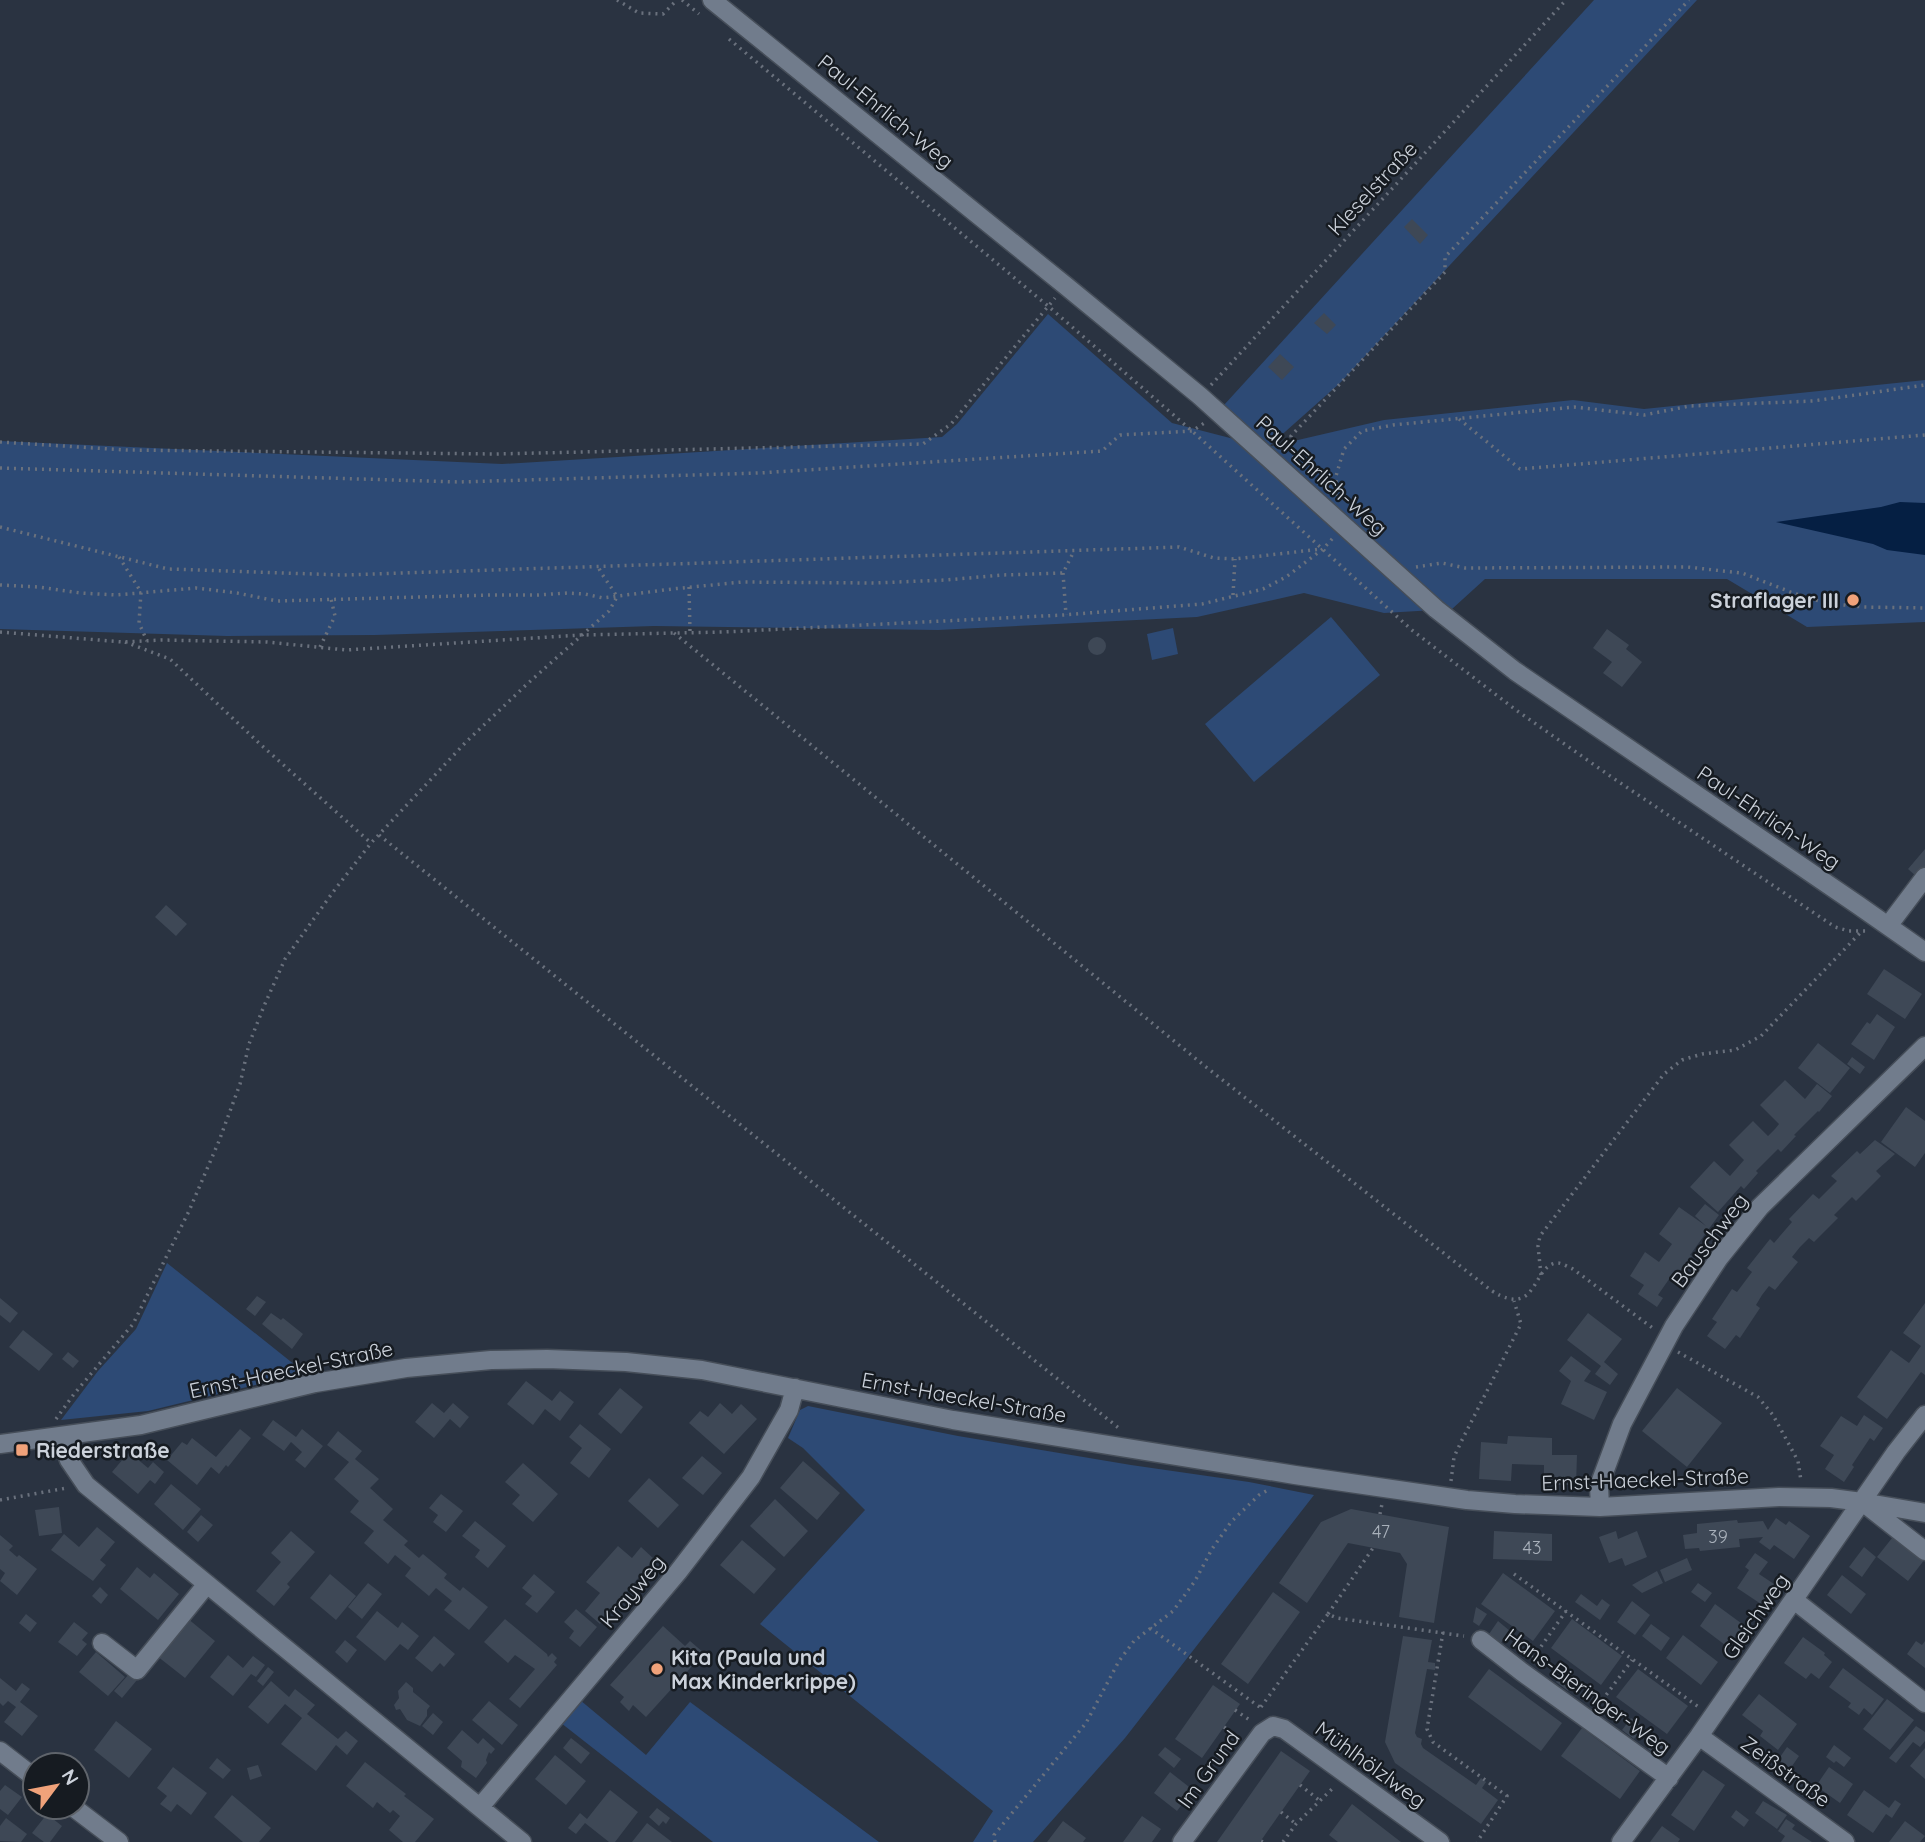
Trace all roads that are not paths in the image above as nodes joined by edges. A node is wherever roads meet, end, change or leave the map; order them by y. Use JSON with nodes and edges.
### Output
{"nodes":[{"id":1,"x":712,"y":0,"type":"edge"},
{"id":2,"x":1925,"y":877,"type":"edge"},
{"id":3,"x":1881,"y":921,"type":"junction"},
{"id":4,"x":1925,"y":952,"type":"edge"},
{"id":5,"x":1925,"y":1046,"type":"edge"},
{"id":6,"x":795,"y":1388,"type":"junction"},
{"id":7,"x":1925,"y":1415,"type":"edge"},
{"id":8,"x":61,"y":1437,"type":"junction"},
{"id":9,"x":0,"y":1444,"type":"edge"},
{"id":10,"x":1862,"y":1502,"type":"junction"},
{"id":11,"x":1600,"y":1507,"type":"junction"},
{"id":12,"x":1925,"y":1513,"type":"edge"},
{"id":13,"x":1925,"y":1551,"type":"edge"},
{"id":14,"x":207,"y":1584,"type":"junction"},
{"id":15,"x":1794,"y":1600,"type":"junction"},
{"id":16,"x":1481,"y":1640,"type":"road end"},
{"id":17,"x":102,"y":1643,"type":"dead end"},
{"id":18,"x":1925,"y":1703,"type":"edge"},
{"id":19,"x":1273,"y":1726,"type":"joint"},
{"id":20,"x":1699,"y":1737,"type":"junction"},
{"id":21,"x":0,"y":1751,"type":"edge"},
{"id":22,"x":21,"y":1767,"type":"edge"},
{"id":23,"x":1669,"y":1778,"type":"junction"},
{"id":24,"x":480,"y":1807,"type":"junction"},
{"id":25,"x":91,"y":1820,"type":"edge"},
{"id":26,"x":119,"y":1842,"type":"edge"},
{"id":27,"x":522,"y":1842,"type":"edge"},
{"id":28,"x":1182,"y":1842,"type":"edge"},
{"id":29,"x":1440,"y":1842,"type":"edge"},
{"id":30,"x":1620,"y":1842,"type":"edge"},
{"id":31,"x":1846,"y":1842,"type":"edge"}],
"edges":[{"from":1,"to":3,"type":"street","name":"Paul-Ehrlich-Weg"},
{"from":2,"to":3,"type":"street"},
{"from":3,"to":4,"type":"street","name":"Paul-Ehrlich-Weg"},
{"from":5,"to":11,"type":"street","name":"Bauschweg"},
{"from":6,"to":8,"type":"street","name":"Ernst-Haeckel-Straße"},
{"from":6,"to":11,"type":"street","name":"Ernst-Haeckel-Straße"},
{"from":6,"to":24,"type":"street","name":"Krayweg"},
{"from":7,"to":10,"type":"street","name":"Gleichweg"},
{"from":8,"to":9,"type":"street","name":"Ernst-Haeckel-Straße"},
{"from":8,"to":14,"type":"street"},
{"from":10,"to":11,"type":"street","name":"Ernst-Haeckel-Straße"},
{"from":10,"to":12,"type":"street","name":"Ernst-Haeckel-Straße"},
{"from":10,"to":13,"type":"street"},
{"from":10,"to":15,"type":"street","name":"Gleichweg"},
{"from":14,"to":17,"type":"street"},
{"from":14,"to":24,"type":"street"},
{"from":15,"to":18,"type":"street"},
{"from":15,"to":20,"type":"street","name":"Gleichweg"},
{"from":16,"to":23,"type":"street","name":"Hans-Bieringer-Weg"},
{"from":19,"to":28,"type":"street","name":"Im Grund"},
{"from":19,"to":29,"type":"street","name":"Mühlhölzlweg"},
{"from":20,"to":23,"type":"street","name":"Gleichweg"},
{"from":20,"to":31,"type":"street","name":"Zeißstraße"},
{"from":21,"to":22,"type":"street"},
{"from":23,"to":30,"type":"street","name":"Gleichweg"},
{"from":24,"to":27,"type":"street"},
{"from":25,"to":26,"type":"street"}]}
